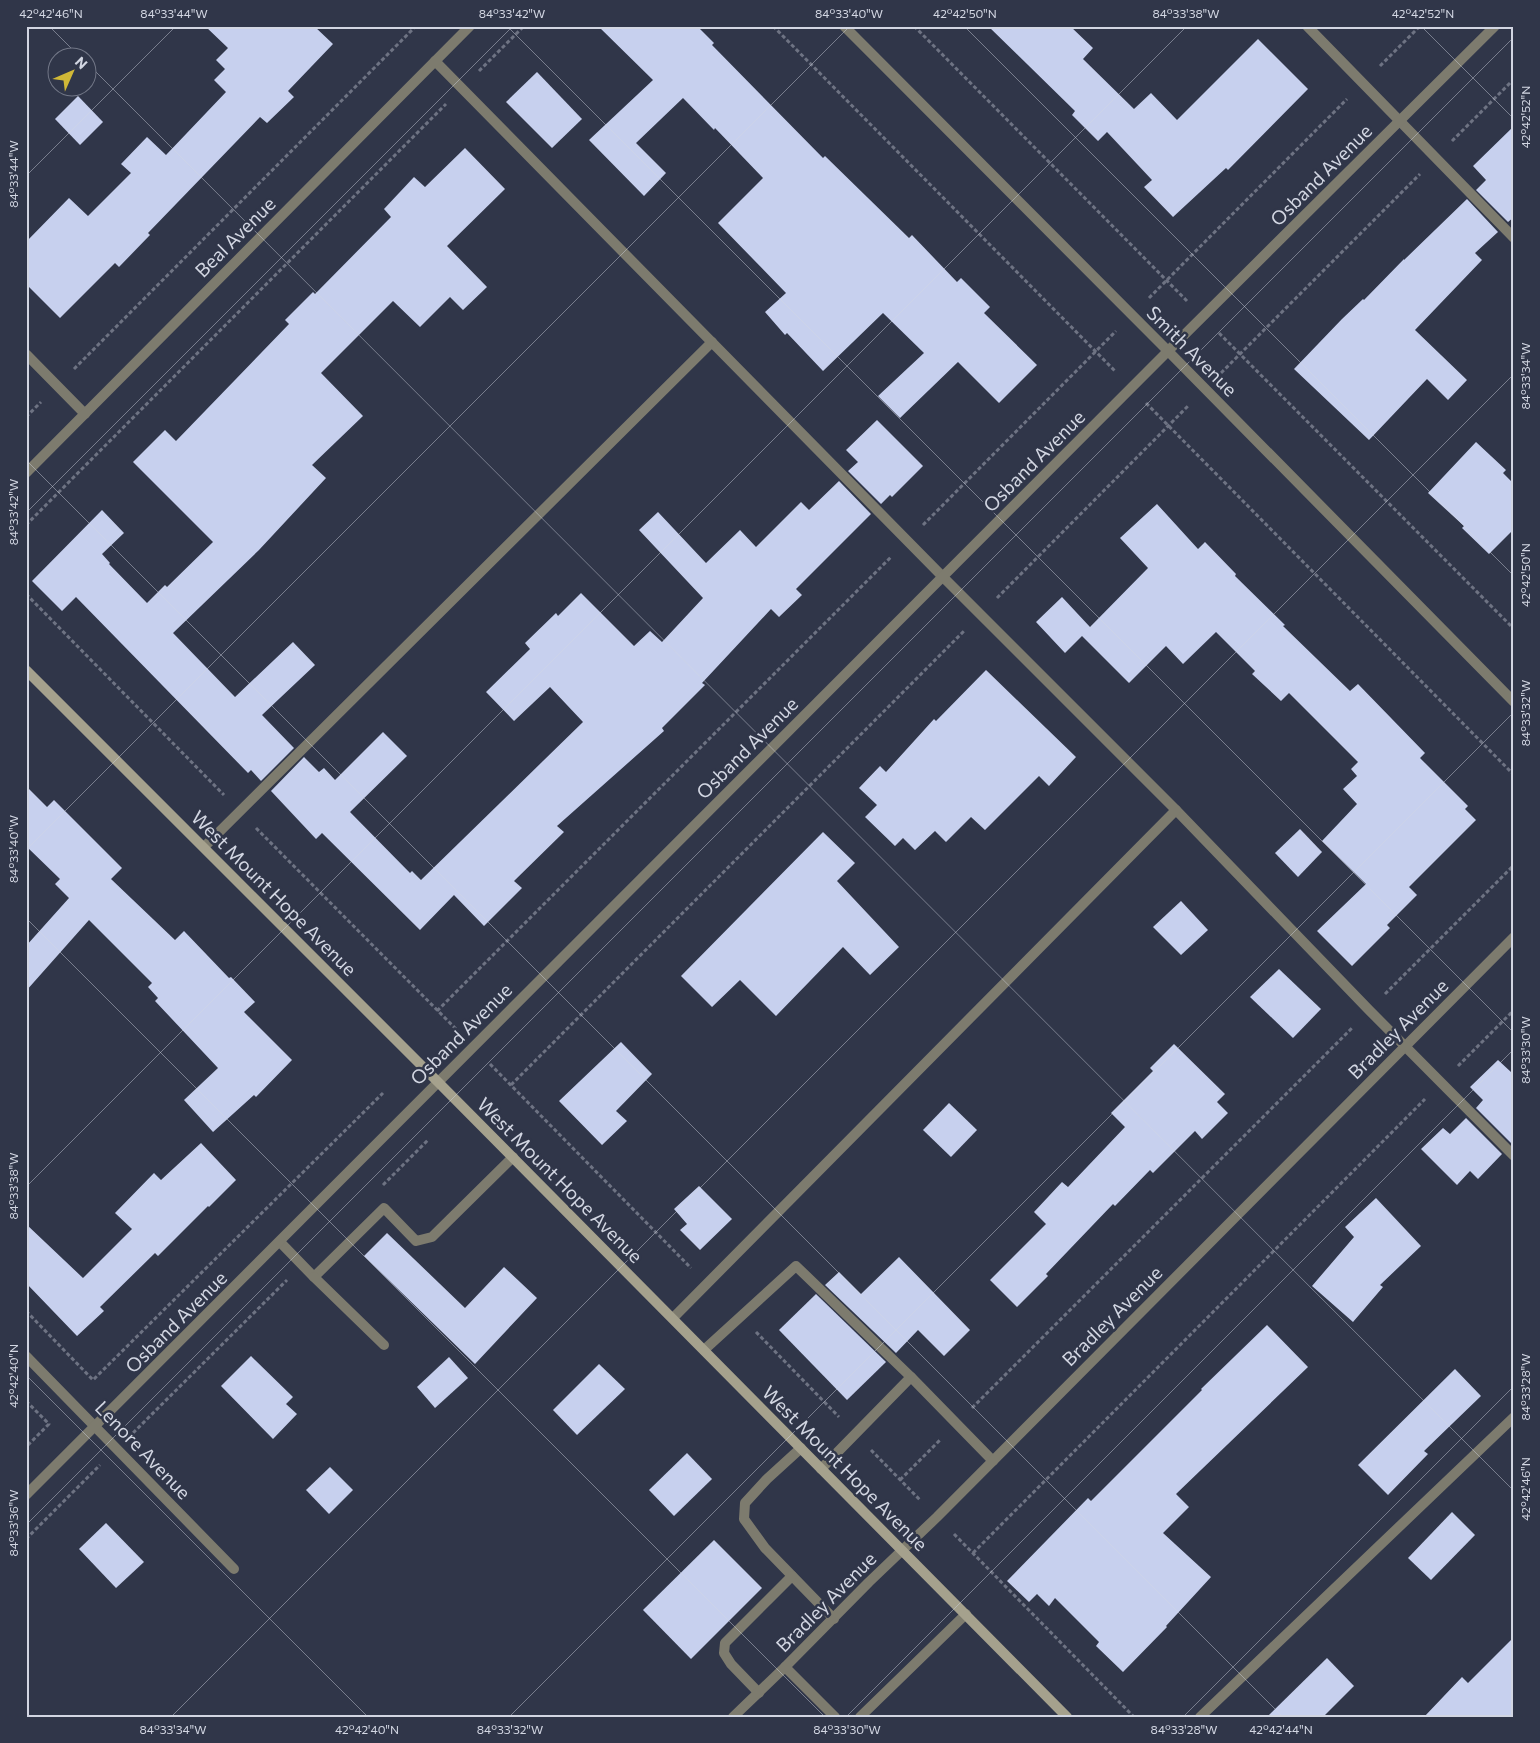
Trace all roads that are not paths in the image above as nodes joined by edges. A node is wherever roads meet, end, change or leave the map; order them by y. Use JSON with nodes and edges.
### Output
{"nodes":[{"id":1,"x":470,"y":26,"type":"edge"},
{"id":2,"x":844,"y":26,"type":"edge"},
{"id":3,"x":1307,"y":26,"type":"edge"},
{"id":4,"x":1495,"y":26,"type":"edge"},
{"id":5,"x":435,"y":61,"type":"junction"},
{"id":6,"x":1400,"y":122,"type":"junction"},
{"id":7,"x":1514,"y":238,"type":"edge"},
{"id":8,"x":712,"y":342,"type":"junction"},
{"id":9,"x":1168,"y":351,"type":"junction"},
{"id":10,"x":26,"y":354,"type":"edge"},
{"id":11,"x":85,"y":414,"type":"junction"},
{"id":12,"x":26,"y":473,"type":"edge"},
{"id":13,"x":943,"y":577,"type":"junction"},
{"id":14,"x":26,"y":670,"type":"edge"},
{"id":15,"x":1514,"y":702,"type":"edge"},
{"id":16,"x":1176,"y":810,"type":"junction"},
{"id":17,"x":204,"y":847,"type":"junction"},
{"id":18,"x":1514,"y":937,"type":"edge"},
{"id":19,"x":1404,"y":1047,"type":"junction"},
{"id":20,"x":438,"y":1082,"type":"junction"},
{"id":21,"x":1514,"y":1156,"type":"edge"},
{"id":22,"x":512,"y":1157,"type":"junction"},
{"id":23,"x":280,"y":1242,"type":"junction"},
{"id":24,"x":314,"y":1277,"type":"junction"},
{"id":25,"x":673,"y":1318,"type":"junction"},
{"id":26,"x":384,"y":1345,"type":"dead end"},
{"id":27,"x":704,"y":1350,"type":"junction"},
{"id":28,"x":26,"y":1356,"type":"edge"},
{"id":29,"x":911,"y":1377,"type":"junction"},
{"id":30,"x":1514,"y":1417,"type":"edge"},
{"id":31,"x":96,"y":1426,"type":"junction"},
{"id":32,"x":802,"y":1448,"type":"junction"},
{"id":33,"x":994,"y":1461,"type":"junction"},
{"id":34,"x":821,"y":1468,"type":"junction"},
{"id":35,"x":26,"y":1495,"type":"edge"},
{"id":36,"x":903,"y":1551,"type":"junction"},
{"id":37,"x":234,"y":1569,"type":"dead end"},
{"id":38,"x":792,"y":1576,"type":"junction"},
{"id":39,"x":966,"y":1614,"type":"junction"},
{"id":40,"x":834,"y":1619,"type":"junction"},
{"id":41,"x":785,"y":1668,"type":"junction"},
{"id":42,"x":759,"y":1693,"type":"junction"},
{"id":43,"x":733,"y":1717,"type":"edge"},
{"id":44,"x":835,"y":1717,"type":"edge"},
{"id":45,"x":860,"y":1717,"type":"edge"},
{"id":46,"x":1068,"y":1717,"type":"edge"},
{"id":47,"x":1200,"y":1717,"type":"edge"}],
"edges":[{"from":1,"to":5,"type":"street","name":"Beal Avenue"},
{"from":2,"to":9,"type":"street","name":"Smith Avenue"},
{"from":3,"to":6,"type":"street"},
{"from":4,"to":6,"type":"street","name":"Osband Avenue"},
{"from":5,"to":8,"type":"street"},
{"from":5,"to":11,"type":"street","name":"Beal Avenue"},
{"from":6,"to":7,"type":"street"},
{"from":6,"to":9,"type":"street","name":"Osband Avenue"},
{"from":8,"to":13,"type":"street"},
{"from":8,"to":17,"type":"street"},
{"from":9,"to":13,"type":"street","name":"Osband Avenue"},
{"from":9,"to":15,"type":"street","name":"Smith Avenue"},
{"from":10,"to":11,"type":"street"},
{"from":11,"to":12,"type":"street","name":"Beal Avenue"},
{"from":13,"to":16,"type":"street"},
{"from":13,"to":20,"type":"street","name":"Osband Avenue"},
{"from":14,"to":17,"type":"street","name":"West Mount Hope Avenue"},
{"from":16,"to":19,"type":"street"},
{"from":16,"to":25,"type":"street"},
{"from":17,"to":20,"type":"street","name":"West Mount Hope Avenue"},
{"from":18,"to":19,"type":"street","name":"Bradley Avenue"},
{"from":19,"to":21,"type":"street"},
{"from":19,"to":33,"type":"street","name":"Bradley Avenue"},
{"from":20,"to":22,"type":"street","name":"West Mount Hope Avenue"},
{"from":20,"to":23,"type":"street","name":"Osband Avenue"},
{"from":22,"to":24,"type":"street"},
{"from":22,"to":25,"type":"street","name":"West Mount Hope Avenue"},
{"from":23,"to":24,"type":"street"},
{"from":23,"to":31,"type":"street","name":"Osband Avenue"},
{"from":24,"to":26,"type":"street"},
{"from":25,"to":27,"type":"street","name":"West Mount Hope Avenue"},
{"from":27,"to":29,"type":"street"},
{"from":27,"to":32,"type":"street","name":"West Mount Hope Avenue"},
{"from":28,"to":31,"type":"street","name":"Lenore Avenue"},
{"from":29,"to":33,"type":"street"},
{"from":29,"to":34,"type":"street"},
{"from":30,"to":47,"type":"street"},
{"from":31,"to":35,"type":"street","name":"Osband Avenue"},
{"from":31,"to":37,"type":"street","name":"Lenore Avenue"},
{"from":32,"to":34,"type":"street","name":"West Mount Hope Avenue"},
{"from":32,"to":38,"type":"street"},
{"from":33,"to":36,"type":"street","name":"Bradley Avenue"},
{"from":34,"to":36,"type":"street","name":"West Mount Hope Avenue"},
{"from":36,"to":39,"type":"street","name":"West Mount Hope Avenue"},
{"from":36,"to":40,"type":"street","name":"Bradley Avenue"},
{"from":38,"to":40,"type":"street"},
{"from":38,"to":42,"type":"street"},
{"from":39,"to":45,"type":"street"},
{"from":39,"to":46,"type":"street","name":"West Mount Hope Avenue"},
{"from":40,"to":41,"type":"street","name":"Bradley Avenue"},
{"from":41,"to":42,"type":"street","name":"Bradley Avenue"},
{"from":41,"to":44,"type":"street"},
{"from":42,"to":43,"type":"street","name":"Bradley Avenue"}]}
